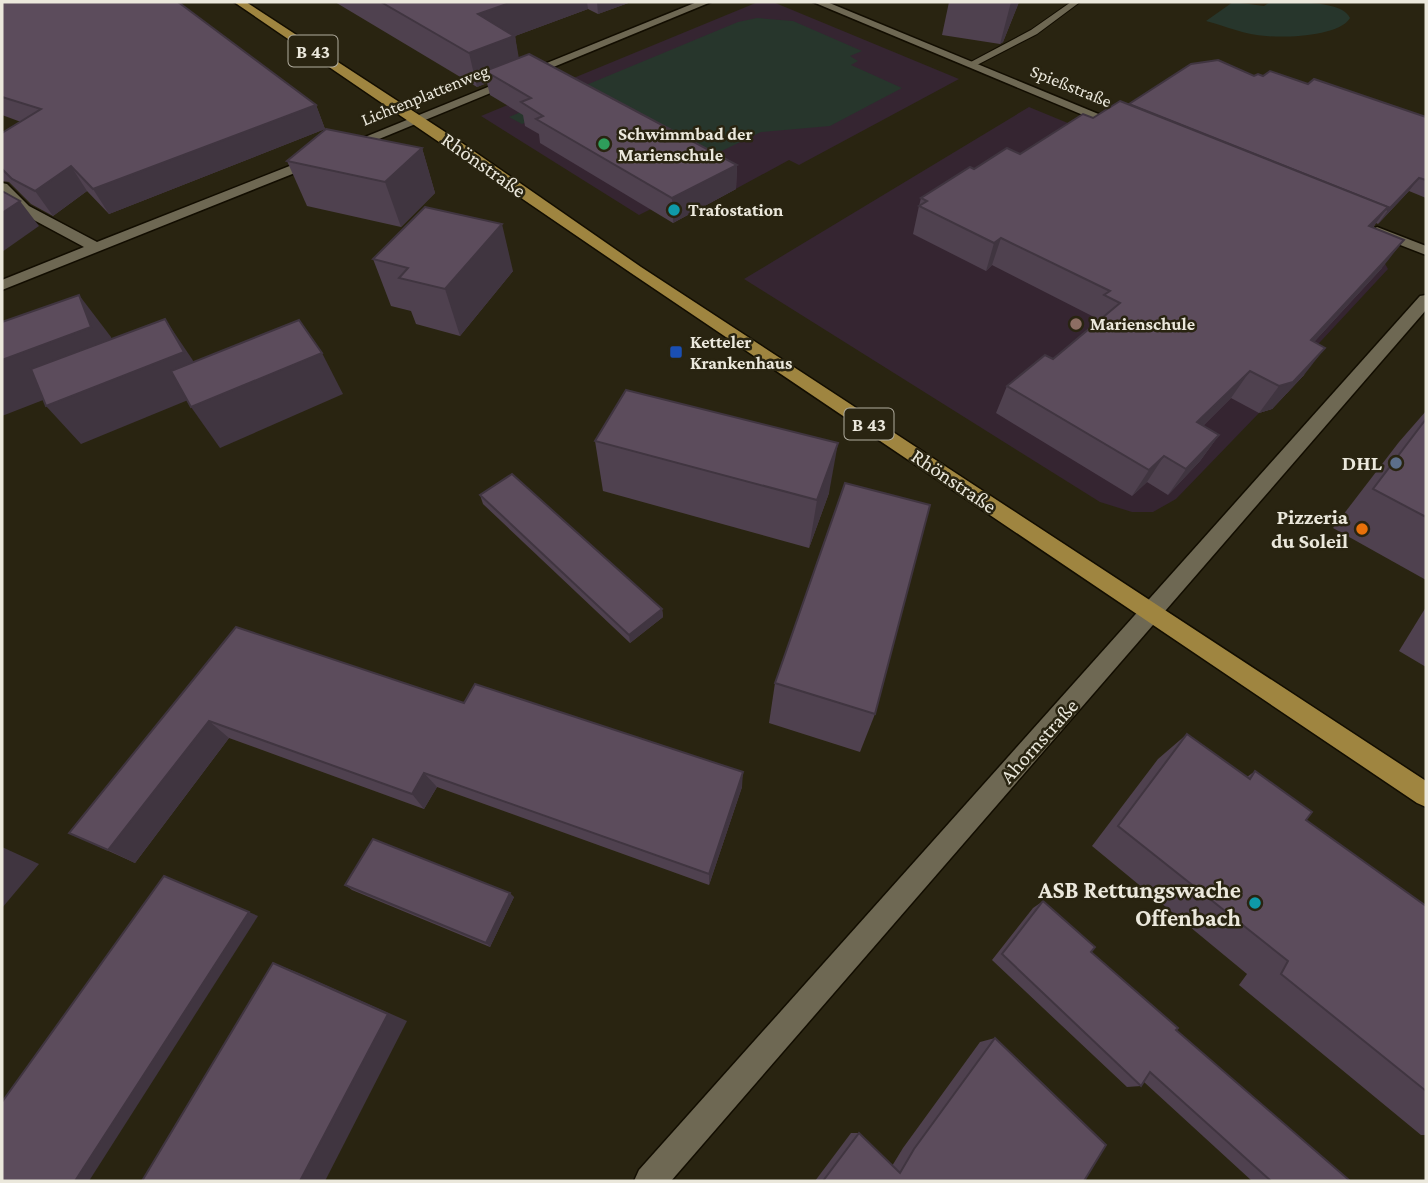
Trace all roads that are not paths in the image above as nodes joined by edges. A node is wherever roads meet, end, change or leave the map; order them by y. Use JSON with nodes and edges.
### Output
{"nodes":[{"id":1,"x":239,"y":2,"type":"edge"},
{"id":2,"x":706,"y":2,"type":"edge"},
{"id":3,"x":1076,"y":2,"type":"edge"},
{"id":4,"x":824,"y":3,"type":"edge"},
{"id":5,"x":972,"y":64,"type":"junction"},
{"id":6,"x":416,"y":119,"type":"junction"},
{"id":7,"x":1134,"y":131,"type":"edge"},
{"id":8,"x":2,"y":187,"type":"edge"},
{"id":9,"x":1363,"y":225,"type":"edge"},
{"id":10,"x":96,"y":247,"type":"junction"},
{"id":11,"x":1426,"y":251,"type":"edge"},
{"id":12,"x":2,"y":285,"type":"edge"},
{"id":13,"x":1426,"y":300,"type":"edge"},
{"id":14,"x":1152,"y":613,"type":"junction"},
{"id":15,"x":1426,"y":795,"type":"edge"},
{"id":16,"x":650,"y":1181,"type":"edge"}],
"edges":[{"from":1,"to":6,"type":"main road","name":"Rhönstraße","number":"B 43"},
{"from":2,"to":6,"type":"street","name":"Lichtenplattenweg"},
{"from":3,"to":5,"type":"lane"},
{"from":4,"to":5,"type":"street","name":"Spießstraße"},
{"from":5,"to":7,"type":"street","name":"Spießstraße"},
{"from":6,"to":10,"type":"street","name":"Lichtenplattenweg"},
{"from":6,"to":14,"type":"main road","name":"Rhönstraße","number":"B 43"},
{"from":8,"to":10,"type":"street"},
{"from":9,"to":11,"type":"street"},
{"from":10,"to":12,"type":"street","name":"Lichtenplattenweg"},
{"from":13,"to":14,"type":"street","name":"Ahornstraße"},
{"from":14,"to":15,"type":"main road","name":"Rhönstraße","number":"B 43"},
{"from":14,"to":16,"type":"street","name":"Ahornstraße"}]}
